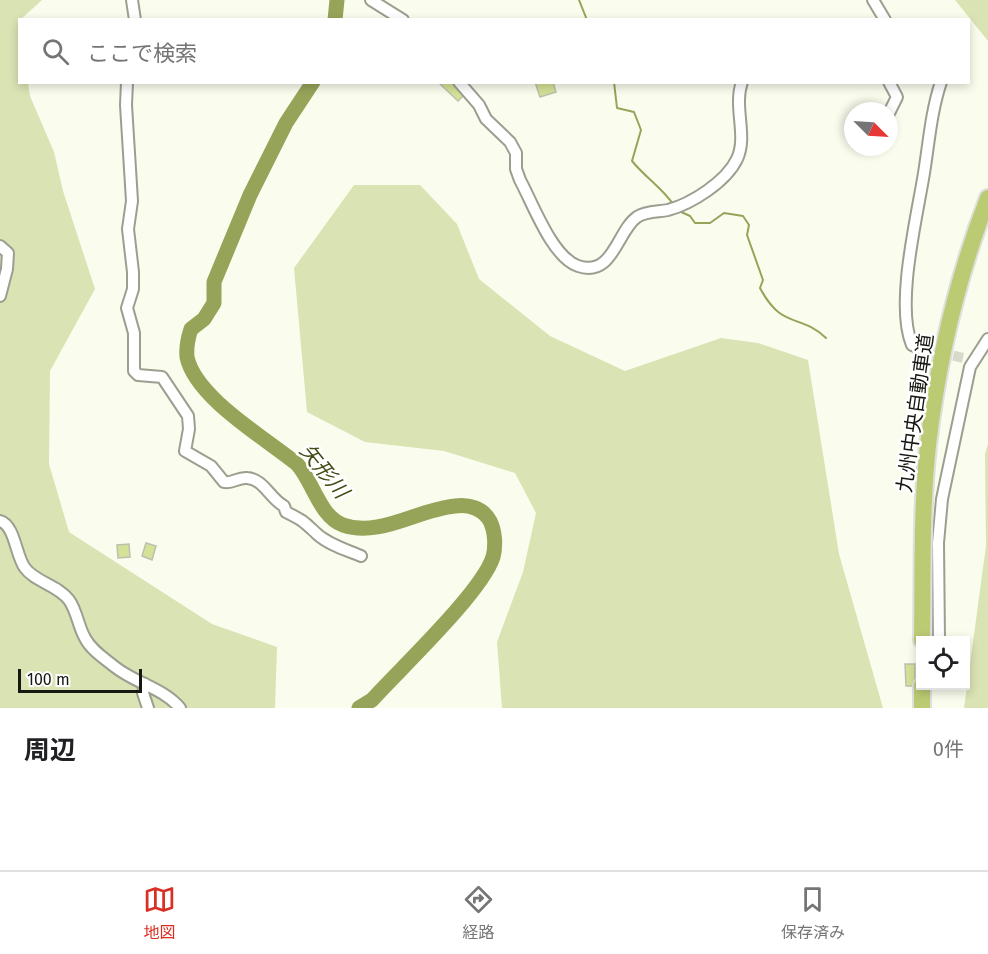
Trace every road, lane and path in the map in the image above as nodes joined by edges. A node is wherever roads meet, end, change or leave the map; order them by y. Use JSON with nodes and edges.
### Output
{"nodes":[{"id":1,"x":132,"y":0,"type":"edge"},
{"id":2,"x":371,"y":0,"type":"edge"},
{"id":3,"x":873,"y":0,"type":"edge"},
{"id":4,"x":135,"y":18,"type":"edge"},
{"id":5,"x":400,"y":18,"type":"edge"},
{"id":6,"x":884,"y":18,"type":"edge"},
{"id":7,"x":128,"y":84,"type":"edge"},
{"id":8,"x":461,"y":84,"type":"edge"},
{"id":9,"x":741,"y":84,"type":"edge"},
{"id":10,"x":890,"y":84,"type":"edge"},
{"id":11,"x":940,"y":84,"type":"edge"},
{"id":12,"x":894,"y":102,"type":"edge"},
{"id":13,"x":988,"y":198,"type":"edge"},
{"id":14,"x":988,"y":218,"type":"edge"},
{"id":15,"x":0,"y":246,"type":"edge"},
{"id":16,"x":0,"y":296,"type":"edge"},
{"id":17,"x":988,"y":339,"type":"edge"},
{"id":18,"x":924,"y":349,"type":"tunnel mouth"},
{"id":19,"x":0,"y":521,"type":"edge"},
{"id":20,"x":361,"y":556,"type":"dead end"},
{"id":21,"x":922,"y":636,"type":"edge"},
{"id":22,"x":929,"y":636,"type":"edge"},
{"id":23,"x":939,"y":636,"type":"edge"},
{"id":24,"x":145,"y":684,"type":"junction"},
{"id":25,"x":922,"y":690,"type":"edge"},
{"id":26,"x":929,"y":690,"type":"edge"},
{"id":27,"x":148,"y":708,"type":"edge"},
{"id":28,"x":180,"y":708,"type":"edge"},
{"id":29,"x":922,"y":708,"type":"edge"},
{"id":30,"x":929,"y":708,"type":"edge"}],
"edges":[{"from":1,"to":4,"type":"street"},
{"from":2,"to":5,"type":"street"},
{"from":3,"to":6,"type":"street"},
{"from":7,"to":20,"type":"street"},
{"from":8,"to":9,"type":"street"},
{"from":10,"to":12,"type":"street"},
{"from":11,"to":18,"type":"street"},
{"from":13,"to":21,"type":"highway","name":"九州中央自動車道"},
{"from":14,"to":22,"type":"highway","name":"九州中央自動車道"},
{"from":15,"to":16,"type":"street"},
{"from":17,"to":23,"type":"street"},
{"from":19,"to":24,"type":"street"},
{"from":24,"to":27,"type":"street"},
{"from":24,"to":28,"type":"street"},
{"from":25,"to":29,"type":"highway"},
{"from":26,"to":30,"type":"highway"}]}
